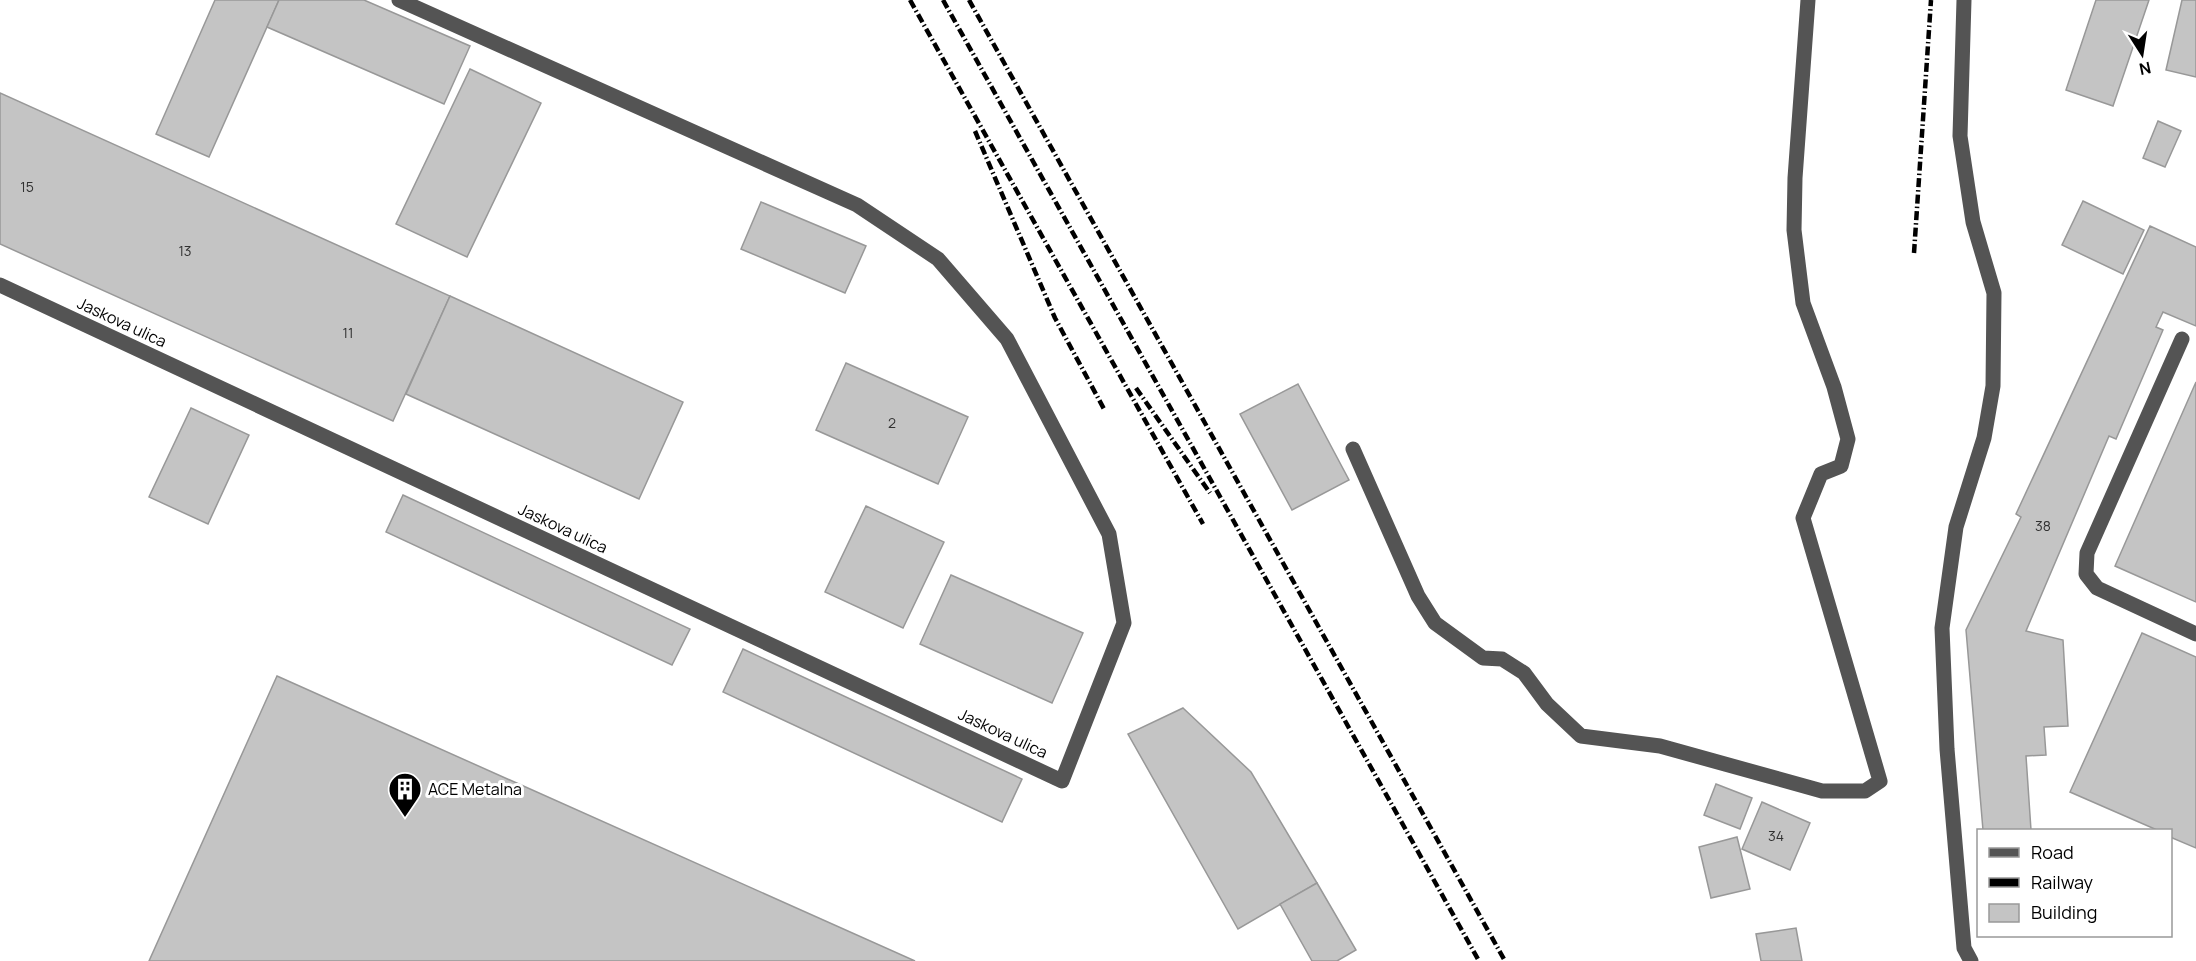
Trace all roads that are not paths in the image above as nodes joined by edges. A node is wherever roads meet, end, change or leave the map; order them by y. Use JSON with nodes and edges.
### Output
{"nodes":[{"id":1,"x":399,"y":0,"type":"edge"},
{"id":2,"x":1808,"y":0,"type":"edge"},
{"id":3,"x":1964,"y":0,"type":"edge"},
{"id":4,"x":0,"y":285,"type":"edge"},
{"id":5,"x":2182,"y":339,"type":"dead end"},
{"id":6,"x":1353,"y":448,"type":"dead end"},
{"id":7,"x":2196,"y":634,"type":"edge"},
{"id":8,"x":1971,"y":961,"type":"edge"}],
"edges":[{"from":1,"to":4,"type":"street","name":"Jaskova ulica"},
{"from":2,"to":6,"type":"street"},
{"from":3,"to":8,"type":"street"},
{"from":5,"to":7,"type":"street"}]}
